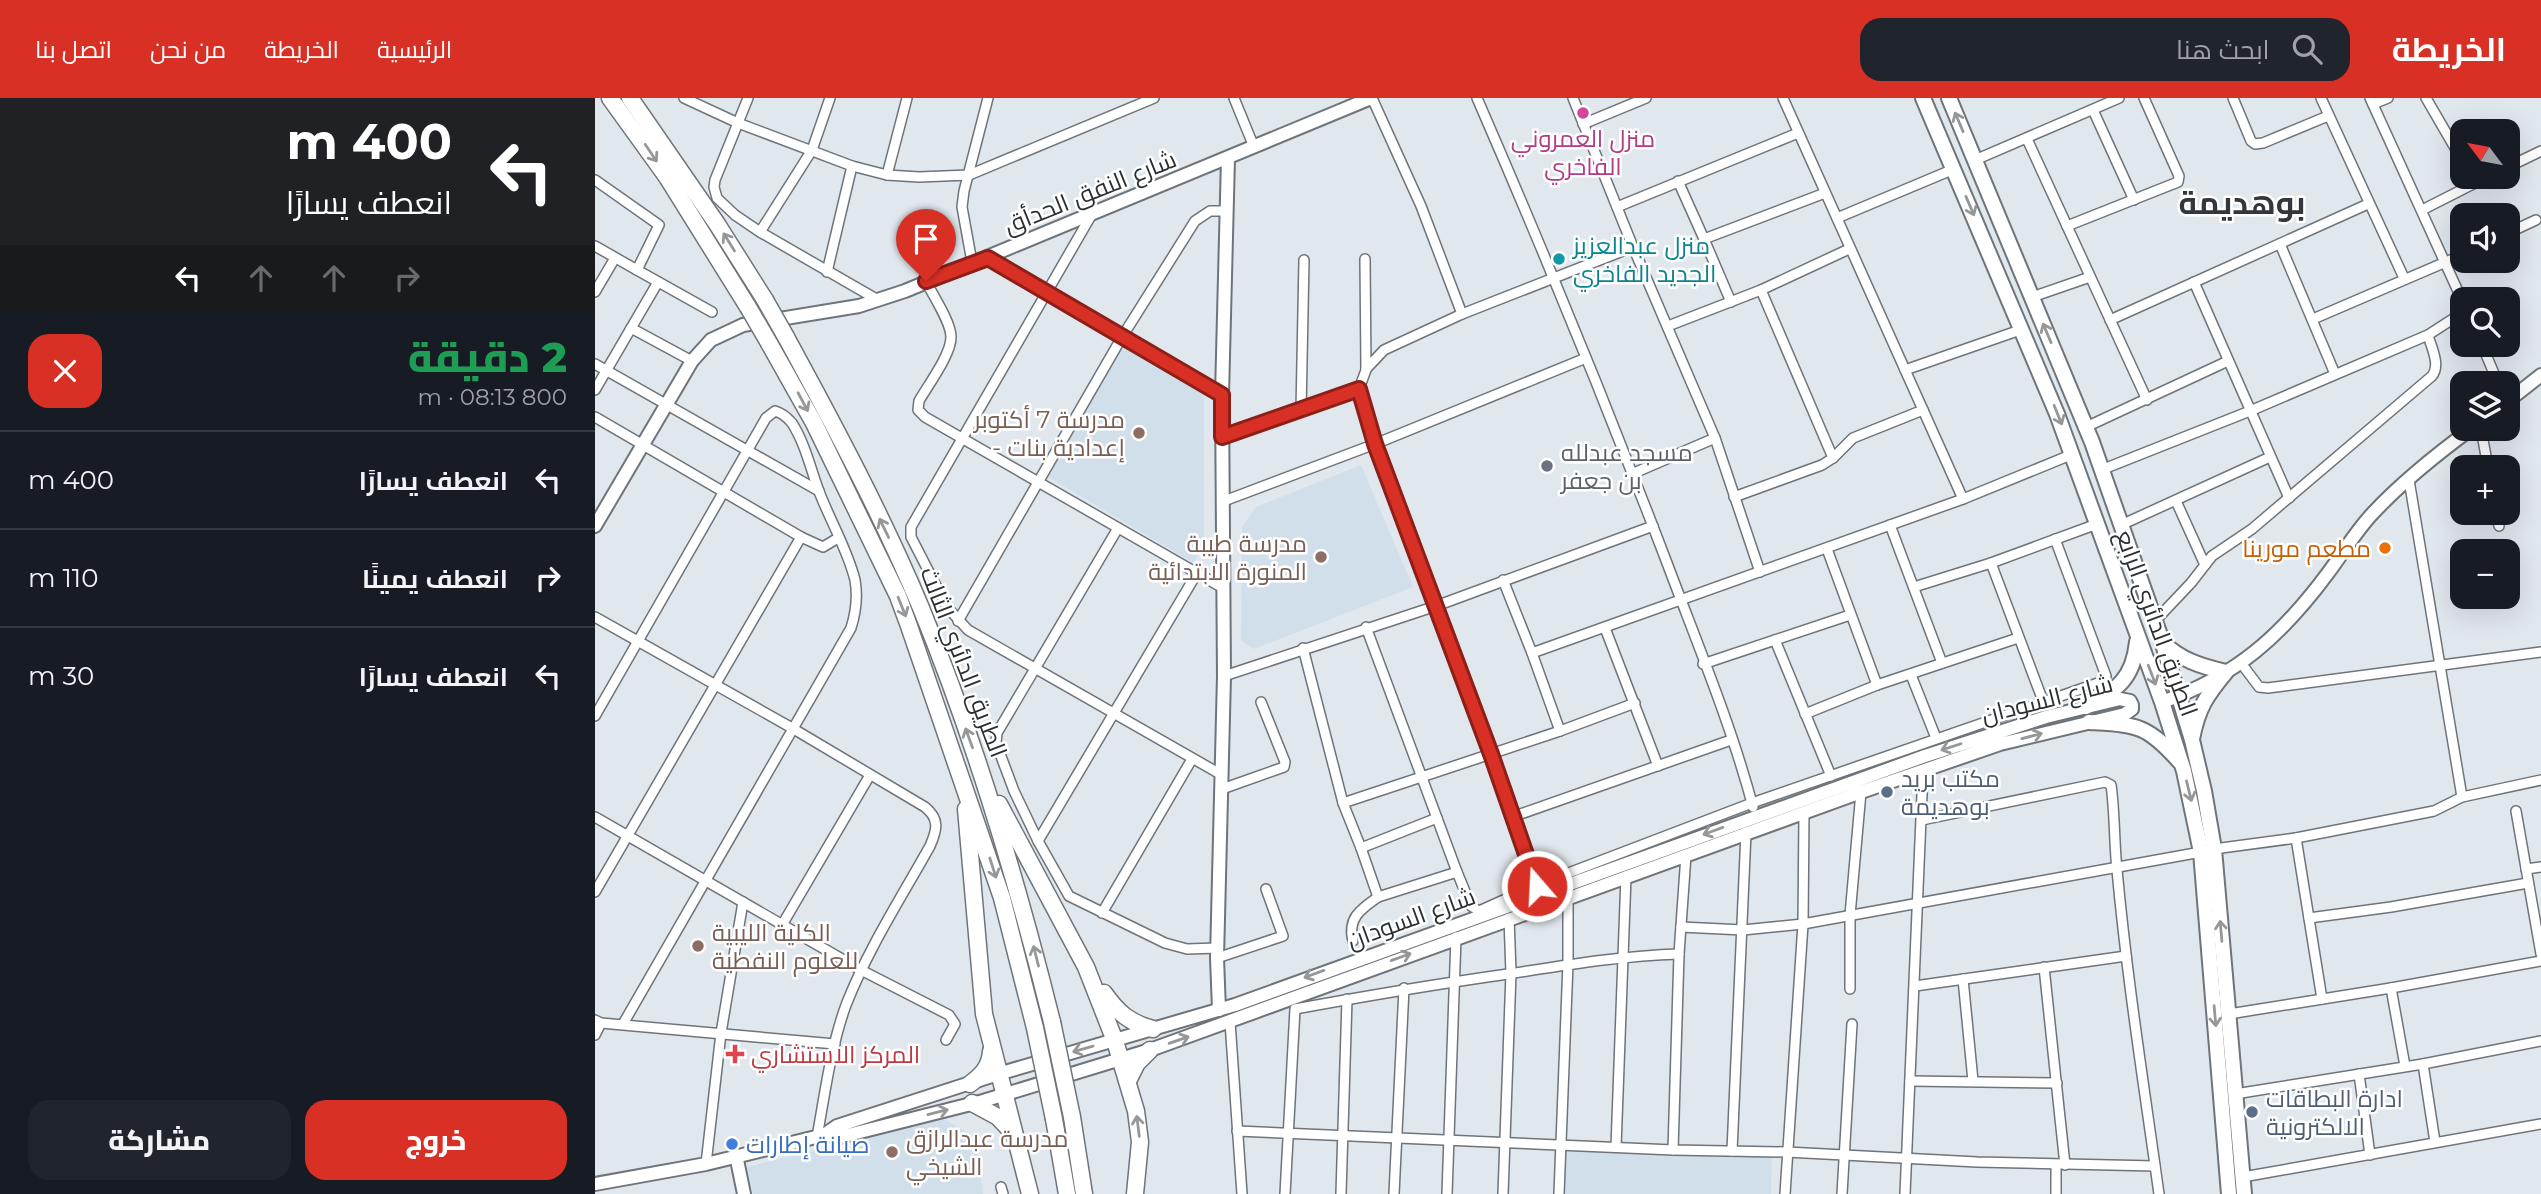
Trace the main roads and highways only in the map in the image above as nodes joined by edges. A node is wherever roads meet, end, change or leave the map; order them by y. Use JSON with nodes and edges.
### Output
{"nodes":[{"id":1,"x":610,"y":98,"type":"edge"},
{"id":2,"x":630,"y":98,"type":"edge"},
{"id":3,"x":642,"y":98,"type":"edge"},
{"id":4,"x":1371,"y":98,"type":"edge"},
{"id":5,"x":1923,"y":98,"type":"edge"},
{"id":6,"x":1949,"y":98,"type":"edge"},
{"id":7,"x":655,"y":132,"type":"junction"},
{"id":8,"x":1228,"y":158,"type":"junction"},
{"id":9,"x":2008,"y":241,"type":"junction"},
{"id":10,"x":1989,"y":249,"type":"junction"},
{"id":11,"x":2541,"y":374,"type":"edge"},
{"id":12,"x":2520,"y":391,"type":"edge"},
{"id":13,"x":2456,"y":441,"type":"edge"},
{"id":14,"x":595,"y":526,"type":"edge"},
{"id":15,"x":2137,"y":637,"type":"junction"},
{"id":16,"x":2162,"y":641,"type":"junction"},
{"id":17,"x":2225,"y":672,"type":"junction"},
{"id":18,"x":2178,"y":696,"type":"junction"},
{"id":19,"x":2162,"y":702,"type":"junction"},
{"id":20,"x":2086,"y":707,"type":"junction"},
{"id":21,"x":2089,"y":722,"type":"junction"},
{"id":22,"x":2192,"y":740,"type":"junction"},
{"id":23,"x":2182,"y":765,"type":"junction"},
{"id":24,"x":985,"y":781,"type":"junction"},
{"id":25,"x":964,"y":786,"type":"junction"},
{"id":26,"x":1753,"y":820,"type":"junction"},
{"id":27,"x":2207,"y":850,"type":"junction"},
{"id":28,"x":1364,"y":964,"type":"junction"},
{"id":29,"x":1086,"y":967,"type":"junction"},
{"id":30,"x":1289,"y":991,"type":"junction"},
{"id":31,"x":1219,"y":1010,"type":"junction"},
{"id":32,"x":1153,"y":1029,"type":"junction"},
{"id":33,"x":1115,"y":1041,"type":"junction"},
{"id":34,"x":991,"y":1042,"type":"junction"},
{"id":35,"x":1150,"y":1050,"type":"junction"},
{"id":36,"x":1121,"y":1059,"type":"junction"},
{"id":37,"x":999,"y":1074,"type":"junction"},
{"id":38,"x":1128,"y":1081,"type":"junction"},
{"id":39,"x":970,"y":1084,"type":"junction"},
{"id":40,"x":1005,"y":1095,"type":"junction"},
{"id":41,"x":972,"y":1103,"type":"junction"},
{"id":42,"x":1014,"y":1135,"type":"junction"},
{"id":43,"x":820,"y":1136,"type":"junction"},
{"id":44,"x":736,"y":1155,"type":"junction"},
{"id":45,"x":595,"y":1184,"type":"edge"},
{"id":46,"x":744,"y":1194,"type":"edge"},
{"id":47,"x":1030,"y":1194,"type":"edge"},
{"id":48,"x":1067,"y":1194,"type":"edge"},
{"id":49,"x":1084,"y":1194,"type":"edge"},
{"id":50,"x":1135,"y":1194,"type":"edge"},
{"id":51,"x":2229,"y":1194,"type":"edge"},
{"id":52,"x":2244,"y":1194,"type":"edge"}],
"edges":[{"from":1,"to":25,"type":"highway","name":"الطريق الدائري الثالث","one_way":true,"bridge":true},
{"from":2,"to":7,"type":"highway"},
{"from":3,"to":7,"type":"highway"},
{"from":4,"to":8,"type":"main road","name":"شارع النفق الحدأق"},
{"from":5,"to":10,"type":"main road","name":"الطريق الدائري الرابع","one_way":true},
{"from":9,"to":6,"type":"main road","name":"الطريق الدائري الرابع","one_way":true},
{"from":24,"to":7,"type":"highway","name":"الطريق الدائري الثالث","one_way":true,"bridge":true},
{"from":8,"to":14,"type":"main road","name":"شارع النفق الحدأق"},
{"from":8,"to":31,"type":"main road"},
{"from":9,"to":10,"type":"main road"},
{"from":16,"to":9,"type":"main road","name":"الطريق الدائري الرابع","one_way":true},
{"from":10,"to":15,"type":"main road","name":"الطريق الدائري الرابع","one_way":true},
{"from":11,"to":12,"type":"main road"},
{"from":13,"to":17,"type":"main road"},
{"from":15,"to":19,"type":"main road","name":"الطريق الدائري الرابع","one_way":true},
{"from":15,"to":20,"type":"main road"},
{"from":16,"to":17,"type":"main road"},
{"from":16,"to":18,"type":"main road","name":"الطريق الدائري الرابع"},
{"from":17,"to":18,"type":"main road"},
{"from":17,"to":22,"type":"main road"},
{"from":18,"to":19,"type":"main road"},
{"from":18,"to":22,"type":"main road","name":"الطريق الدائري الرابع"},
{"from":19,"to":23,"type":"main road","name":"الطريق الدائري الرابع"},
{"from":20,"to":21,"type":"main road","name":"شارع السودان"},
{"from":20,"to":26,"type":"main road","name":"شارع السودان","one_way":true},
{"from":21,"to":23,"type":"main road"},
{"from":26,"to":21,"type":"main road","name":"شارع السودان","one_way":true},
{"from":22,"to":27,"type":"main road","name":"الطريق الدائري الرابع"},
{"from":23,"to":27,"type":"main road","name":"الطريق الدائري الرابع","one_way":true},
{"from":24,"to":29,"type":"highway"},
{"from":49,"to":24,"type":"highway","name":"الطريق الدائري الثالث","one_way":true,"bridge":true},
{"from":25,"to":34,"type":"highway"},
{"from":25,"to":48,"type":"highway","name":"الطريق الدائري الثالث","one_way":true,"bridge":true},
{"from":26,"to":28,"type":"main road","name":"شارع السودان"},
{"from":28,"to":26,"type":"main road","name":"شارع السودان","one_way":true},
{"from":27,"to":51,"type":"main road","name":"الطريق الدائري الرابع","one_way":true},
{"from":52,"to":27,"type":"main road","name":"الطريق الدائري الرابع","one_way":true},
{"from":28,"to":30,"type":"main road","name":"شارع السودان"},
{"from":29,"to":32,"type":"highway"},
{"from":29,"to":33,"type":"highway"},
{"from":30,"to":31,"type":"main road"},
{"from":35,"to":30,"type":"main road","one_way":true},
{"from":31,"to":32,"type":"main road"},
{"from":32,"to":33,"type":"main road"},
{"from":33,"to":36,"type":"highway"},
{"from":33,"to":37,"type":"main road","one_way":true},
{"from":34,"to":37,"type":"highway"},
{"from":34,"to":39,"type":"highway"},
{"from":35,"to":36,"type":"main road"},
{"from":35,"to":38,"type":"highway"},
{"from":36,"to":38,"type":"highway"},
{"from":36,"to":40,"type":"main road"},
{"from":37,"to":39,"type":"main road"},
{"from":37,"to":40,"type":"highway"},
{"from":50,"to":38,"type":"highway","one_way":true},
{"from":39,"to":43,"type":"main road"},
{"from":40,"to":41,"type":"main road"},
{"from":40,"to":42,"type":"highway"},
{"from":41,"to":42,"type":"highway"},
{"from":43,"to":41,"type":"main road","one_way":true},
{"from":42,"to":47,"type":"highway"},
{"from":43,"to":44,"type":"main road"},
{"from":44,"to":45,"type":"main road"},
{"from":44,"to":46,"type":"main road"}]}
